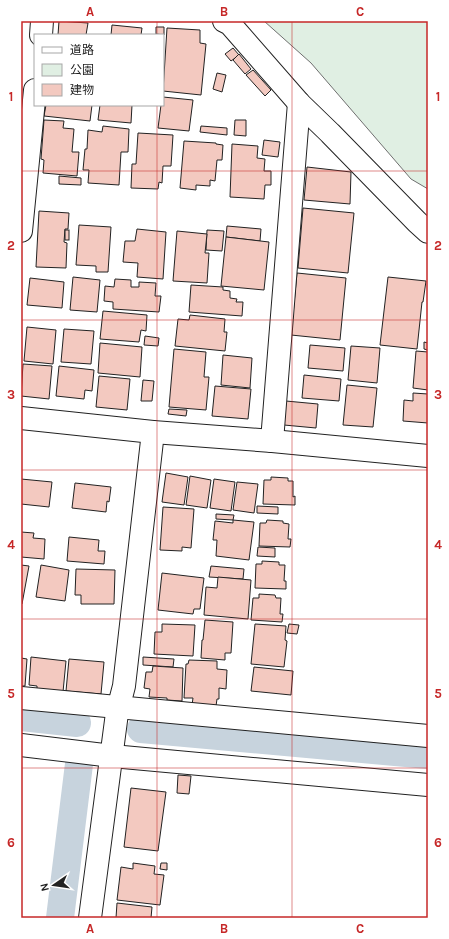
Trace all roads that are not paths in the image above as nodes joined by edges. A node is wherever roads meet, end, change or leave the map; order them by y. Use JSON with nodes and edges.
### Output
{"nodes":[{"id":1,"x":42,"y":21,"type":"edge"},
{"id":2,"x":224,"y":21,"type":"edge"},
{"id":3,"x":40,"y":34,"type":"edge"},
{"id":4,"x":34,"y":100,"type":"edge"},
{"id":5,"x":299,"y":103,"type":"junction"},
{"id":6,"x":21,"y":231,"type":"edge"},
{"id":7,"x":428,"y":232,"type":"edge"},
{"id":8,"x":21,"y":418,"type":"edge"},
{"id":9,"x":153,"y":432,"type":"junction"},
{"id":10,"x":272,"y":441,"type":"junction"},
{"id":11,"x":428,"y":456,"type":"edge"},
{"id":12,"x":21,"y":698,"type":"edge"},
{"id":13,"x":118,"y":710,"type":"junction"},
{"id":14,"x":428,"y":736,"type":"edge"},
{"id":15,"x":21,"y":745,"type":"edge"},
{"id":16,"x":113,"y":749,"type":"junction"},
{"id":17,"x":428,"y":785,"type":"edge"},
{"id":18,"x":90,"y":918,"type":"edge"}],
"edges":[{"from":1,"to":3,"type":"street"},
{"from":2,"to":5,"type":"street"},
{"from":4,"to":6,"type":"street"},
{"from":5,"to":7,"type":"street"},
{"from":5,"to":10,"type":"street"},
{"from":8,"to":9,"type":"street"},
{"from":9,"to":10,"type":"street"},
{"from":9,"to":13,"type":"street"},
{"from":10,"to":11,"type":"street"},
{"from":12,"to":13,"type":"street"},
{"from":13,"to":14,"type":"street"},
{"from":13,"to":16,"type":"street"},
{"from":15,"to":16,"type":"street"},
{"from":16,"to":17,"type":"street"},
{"from":16,"to":18,"type":"street"}]}
